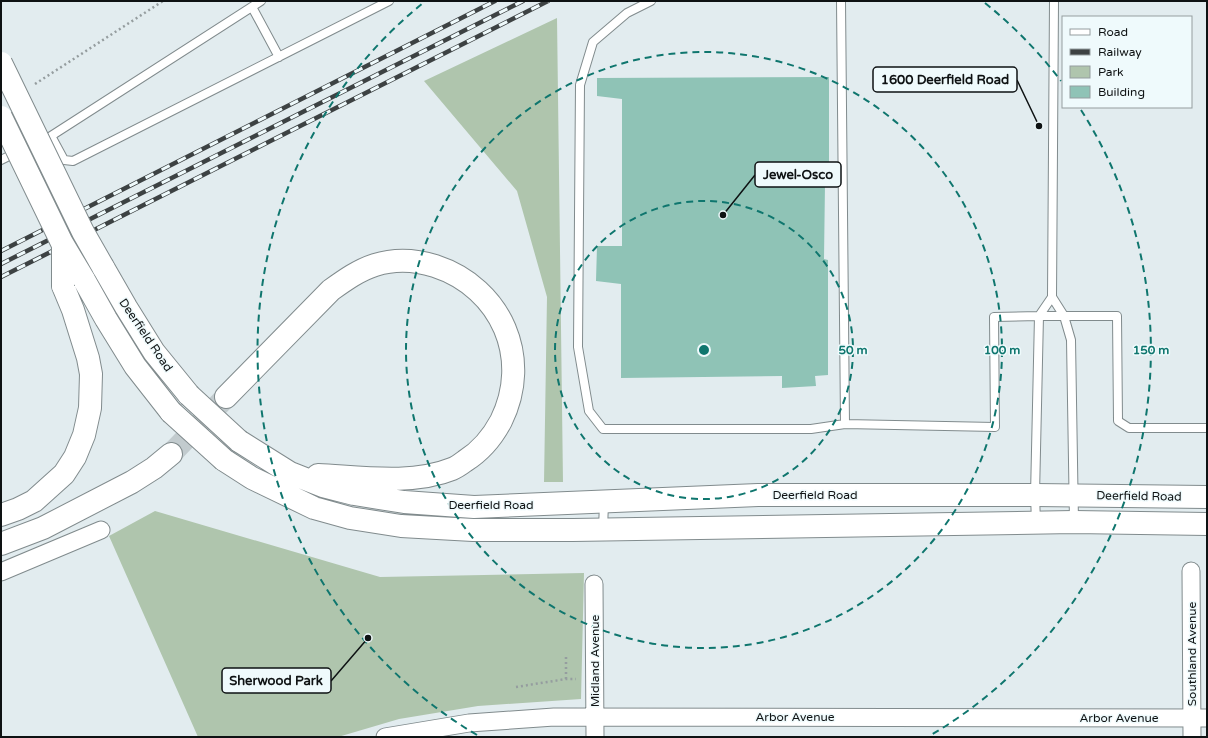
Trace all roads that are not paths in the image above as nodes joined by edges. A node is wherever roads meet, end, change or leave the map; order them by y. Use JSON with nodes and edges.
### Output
{"nodes":[{"id":1,"x":261,"y":1,"type":"edge"},
{"id":2,"x":389,"y":1,"type":"edge"},
{"id":3,"x":651,"y":1,"type":"edge"},
{"id":4,"x":841,"y":1,"type":"edge"},
{"id":5,"x":1054,"y":1,"type":"edge"},
{"id":6,"x":252,"y":7,"type":"junction"},
{"id":7,"x":278,"y":57,"type":"junction"},
{"id":8,"x":1,"y":63,"type":"edge"},
{"id":9,"x":1,"y":117,"type":"edge"},
{"id":10,"x":51,"y":136,"type":"junction"},
{"id":11,"x":1,"y":160,"type":"edge"},
{"id":12,"x":73,"y":282,"type":"junction"},
{"id":13,"x":1052,"y":297,"type":"junction"},
{"id":14,"x":1039,"y":316,"type":"junction"},
{"id":15,"x":1064,"y":316,"type":"junction"},
{"id":16,"x":226,"y":398,"type":"tunnel mouth"},
{"id":17,"x":845,"y":424,"type":"junction"},
{"id":18,"x":1207,"y":428,"type":"edge"},
{"id":19,"x":170,"y":454,"type":"tunnel mouth"},
{"id":20,"x":290,"y":473,"type":"junction"},
{"id":21,"x":1035,"y":495,"type":"junction"},
{"id":22,"x":1075,"y":496,"type":"junction"},
{"id":23,"x":1207,"y":497,"type":"edge"},
{"id":24,"x":604,"y":502,"type":"junction"},
{"id":25,"x":1,"y":515,"type":"edge"},
{"id":26,"x":1036,"y":522,"type":"junction"},
{"id":27,"x":1074,"y":522,"type":"junction"},
{"id":28,"x":1207,"y":524,"type":"edge"},
{"id":29,"x":101,"y":530,"type":"dead end"},
{"id":30,"x":602,"y":530,"type":"junction"},
{"id":31,"x":1,"y":544,"type":"edge"},
{"id":32,"x":1191,"y":571,"type":"dead end"},
{"id":33,"x":1,"y":572,"type":"edge"},
{"id":34,"x":594,"y":584,"type":"dead end"},
{"id":35,"x":595,"y":717,"type":"junction"},
{"id":36,"x":1200,"y":718,"type":"edge"},
{"id":37,"x":385,"y":737,"type":"edge"},
{"id":38,"x":595,"y":737,"type":"edge"},
{"id":39,"x":1192,"y":737,"type":"edge"}],
"edges":[{"from":1,"to":6,"type":"lane"},
{"from":2,"to":7,"type":"lane"},
{"from":3,"to":17,"type":"lane"},
{"from":4,"to":17,"type":"lane"},
{"from":5,"to":13,"type":"lane"},
{"from":6,"to":7,"type":"lane"},
{"from":6,"to":10,"type":"lane"},
{"from":7,"to":10,"type":"lane"},
{"from":8,"to":20,"type":"main road","name":"Deerfield Road","bridge":true},
{"from":9,"to":12,"type":"main road","bridge":true},
{"from":10,"to":11,"type":"lane"},
{"from":12,"to":25,"type":"main road"},
{"from":12,"to":30,"type":"main road","name":"Deerfield Road","bridge":true},
{"from":13,"to":14,"type":"lane"},
{"from":13,"to":15,"type":"lane"},
{"from":14,"to":15,"type":"lane"},
{"from":14,"to":17,"type":"lane"},
{"from":14,"to":21,"type":"lane"},
{"from":15,"to":18,"type":"lane"},
{"from":15,"to":22,"type":"lane"},
{"from":16,"to":20,"type":"main road"},
{"from":19,"to":31,"type":"main road"},
{"from":20,"to":24,"type":"main road","name":"Deerfield Road"},
{"from":21,"to":22,"type":"main road","name":"Deerfield Road"},
{"from":21,"to":24,"type":"main road","name":"Deerfield Road"},
{"from":21,"to":26,"type":"lane"},
{"from":22,"to":23,"type":"main road","name":"Deerfield Road"},
{"from":22,"to":27,"type":"lane"},
{"from":24,"to":30,"type":"lane"},
{"from":26,"to":27,"type":"main road","name":"Deerfield Road"},
{"from":26,"to":30,"type":"main road","name":"Deerfield Road"},
{"from":27,"to":28,"type":"main road","name":"Deerfield Road"},
{"from":29,"to":33,"type":"street"},
{"from":32,"to":36,"type":"street","name":"Southland Avenue"},
{"from":34,"to":35,"type":"street","name":"Midland Avenue"},
{"from":35,"to":36,"type":"street","name":"Arbor Avenue"},
{"from":35,"to":37,"type":"street","name":"Arbor Avenue"},
{"from":35,"to":38,"type":"street","name":"Midland Avenue"},
{"from":36,"to":39,"type":"street","name":"Southland Avenue"}]}
